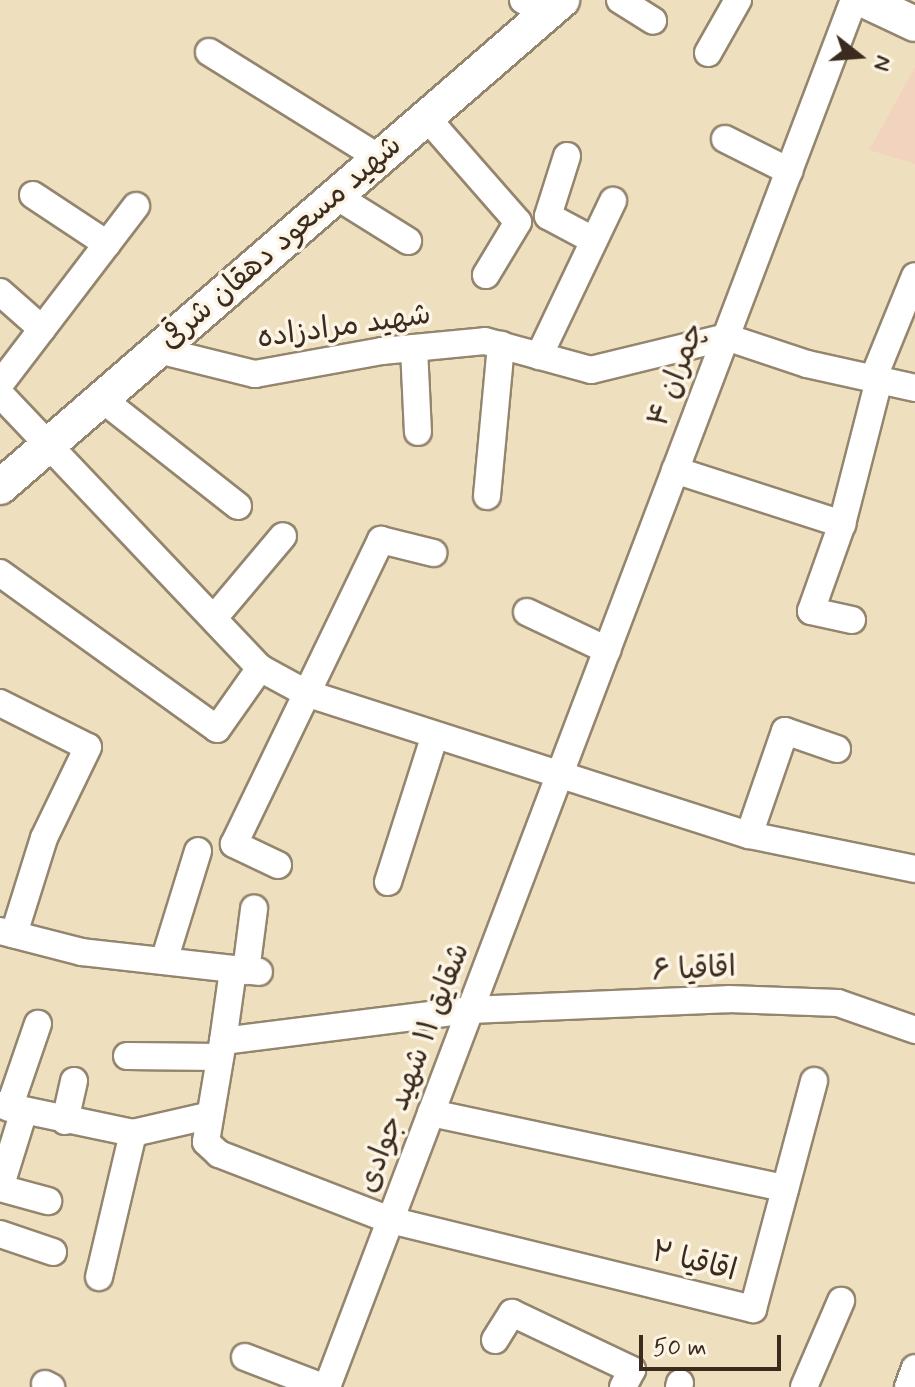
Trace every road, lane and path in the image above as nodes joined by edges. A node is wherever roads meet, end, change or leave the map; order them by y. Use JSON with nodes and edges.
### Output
{"nodes":[{"id":1,"x":620,"y":0,"type":"edge"},
{"id":2,"x":738,"y":0,"type":"edge"},
{"id":3,"x":854,"y":0,"type":"edge"},
{"id":4,"x":864,"y":0,"type":"edge"},
{"id":5,"x":544,"y":5,"type":"edge"},
{"id":6,"x":653,"y":21,"type":"dead end"},
{"id":7,"x":915,"y":24,"type":"edge"},
{"id":8,"x":209,"y":52,"type":"dead end"},
{"id":9,"x":708,"y":53,"type":"dead end"},
{"id":10,"x":427,"y":118,"type":"junction"},
{"id":11,"x":725,"y":139,"type":"dead end"},
{"id":12,"x":567,"y":156,"type":"dead end"},
{"id":13,"x":379,"y":158,"type":"junction"},
{"id":14,"x":789,"y":171,"type":"junction"},
{"id":15,"x":33,"y":195,"type":"dead end"},
{"id":16,"x":336,"y":196,"type":"junction"},
{"id":17,"x":613,"y":201,"type":"dead end"},
{"id":18,"x":136,"y":206,"type":"dead end"},
{"id":19,"x":593,"y":240,"type":"junction"},
{"id":20,"x":408,"y":241,"type":"dead end"},
{"id":21,"x":107,"y":244,"type":"junction"},
{"id":22,"x":486,"y":275,"type":"dead end"},
{"id":23,"x":915,"y":276,"type":"edge"},
{"id":24,"x":0,"y":292,"type":"edge"},
{"id":25,"x":42,"y":329,"type":"junction"},
{"id":26,"x":726,"y":337,"type":"junction"},
{"id":27,"x":501,"y":345,"type":"junction"},
{"id":28,"x":414,"y":348,"type":"junction"},
{"id":29,"x":158,"y":350,"type":"junction"},
{"id":30,"x":539,"y":356,"type":"junction"},
{"id":31,"x":876,"y":379,"type":"junction"},
{"id":32,"x":0,"y":384,"type":"edge"},
{"id":33,"x":915,"y":388,"type":"edge"},
{"id":34,"x":0,"y":394,"type":"edge"},
{"id":35,"x":102,"y":399,"type":"junction"},
{"id":36,"x":418,"y":432,"type":"dead end"},
{"id":37,"x":51,"y":443,"type":"junction"},
{"id":38,"x":675,"y":470,"type":"junction"},
{"id":39,"x":0,"y":487,"type":"edge"},
{"id":40,"x":487,"y":496,"type":"dead end"},
{"id":41,"x":238,"y":506,"type":"dead end"},
{"id":42,"x":842,"y":524,"type":"junction"},
{"id":43,"x":283,"y":536,"type":"dead end"},
{"id":44,"x":433,"y":553,"type":"dead end"},
{"id":45,"x":0,"y":573,"type":"edge"},
{"id":46,"x":527,"y":612,"type":"dead end"},
{"id":47,"x":214,"y":618,"type":"junction"},
{"id":48,"x":852,"y":620,"type":"dead end"},
{"id":49,"x":607,"y":650,"type":"junction"},
{"id":50,"x":260,"y":668,"type":"junction"},
{"id":51,"x":306,"y":693,"type":"junction"},
{"id":52,"x":0,"y":703,"type":"edge"},
{"id":53,"x":435,"y":735,"type":"junction"},
{"id":54,"x":837,"y":749,"type":"dead end"},
{"id":55,"x":560,"y":772,"type":"junction"},
{"id":56,"x":749,"y":835,"type":"junction"},
{"id":57,"x":198,"y":851,"type":"dead end"},
{"id":58,"x":278,"y":865,"type":"dead end"},
{"id":59,"x":911,"y":868,"type":"edge"},
{"id":60,"x":388,"y":882,"type":"dead end"},
{"id":61,"x":254,"y":909,"type":"dead end"},
{"id":62,"x":7,"y":932,"type":"edge"},
{"id":63,"x":164,"y":961,"type":"junction"},
{"id":64,"x":246,"y":971,"type":"junction"},
{"id":65,"x":470,"y":1010,"type":"junction"},
{"id":66,"x":38,"y":1024,"type":"dead end"},
{"id":67,"x":915,"y":1030,"type":"edge"},
{"id":68,"x":222,"y":1049,"type":"junction"},
{"id":69,"x":127,"y":1056,"type":"dead end"},
{"id":70,"x":74,"y":1081,"type":"dead end"},
{"id":71,"x":814,"y":1081,"type":"dead end"},
{"id":72,"x":11,"y":1108,"type":"edge"},
{"id":73,"x":431,"y":1113,"type":"junction"},
{"id":74,"x":207,"y":1116,"type":"junction"},
{"id":75,"x":65,"y":1121,"type":"junction"},
{"id":76,"x":133,"y":1133,"type":"junction"},
{"id":77,"x":0,"y":1188,"type":"edge"},
{"id":78,"x":785,"y":1188,"type":"junction"},
{"id":79,"x":48,"y":1201,"type":"dead end"},
{"id":80,"x":390,"y":1220,"type":"junction"},
{"id":81,"x":0,"y":1234,"type":"edge"},
{"id":82,"x":53,"y":1252,"type":"dead end"},
{"id":83,"x":99,"y":1277,"type":"dead end"},
{"id":84,"x":841,"y":1301,"type":"dead end"},
{"id":85,"x":495,"y":1340,"type":"dead end"},
{"id":86,"x":245,"y":1357,"type":"dead end"},
{"id":87,"x":915,"y":1368,"type":"edge"},
{"id":88,"x":325,"y":1387,"type":"edge"},
{"id":89,"x":623,"y":1387,"type":"edge"},
{"id":90,"x":804,"y":1387,"type":"edge"},
{"id":91,"x":908,"y":1387,"type":"edge"}],
"edges":[{"from":1,"to":6,"type":"street"},
{"from":2,"to":9,"type":"street"},
{"from":3,"to":14,"type":"street","name":"چمران ۴"},
{"from":4,"to":7,"type":"main road"},
{"from":5,"to":10,"type":"main road","name":"شهید مسعود دهقان شرقی"},
{"from":8,"to":13,"type":"street"},
{"from":10,"to":13,"type":"main road","name":"شهید مسعود دهقان شرقی"},
{"from":10,"to":22,"type":"street"},
{"from":11,"to":14,"type":"street"},
{"from":12,"to":19,"type":"street"},
{"from":13,"to":16,"type":"main road","name":"شهید مسعود دهقان شرقی"},
{"from":14,"to":26,"type":"street","name":"چمران ۴"},
{"from":15,"to":21,"type":"street"},
{"from":16,"to":20,"type":"street"},
{"from":16,"to":29,"type":"main road","name":"شهید مسعود دهقان شرقی"},
{"from":17,"to":19,"type":"street"},
{"from":18,"to":21,"type":"street"},
{"from":19,"to":30,"type":"street"},
{"from":21,"to":25,"type":"street"},
{"from":23,"to":31,"type":"street"},
{"from":24,"to":25,"type":"street"},
{"from":25,"to":32,"type":"street"},
{"from":26,"to":30,"type":"street","name":"شهید مرادزاده"},
{"from":26,"to":31,"type":"street"},
{"from":26,"to":38,"type":"street","name":"چمران ۴"},
{"from":27,"to":28,"type":"street","name":"شهید مرادزاده"},
{"from":27,"to":30,"type":"street","name":"شهید مرادزاده"},
{"from":27,"to":40,"type":"street"},
{"from":28,"to":29,"type":"street","name":"شهید مرادزاده"},
{"from":28,"to":36,"type":"street"},
{"from":29,"to":35,"type":"main road","name":"شهید مسعود دهقان شرقی"},
{"from":31,"to":33,"type":"street"},
{"from":31,"to":42,"type":"street"},
{"from":34,"to":37,"type":"street"},
{"from":35,"to":37,"type":"main road","name":"شهید مسعود دهقان شرقی"},
{"from":35,"to":41,"type":"street"},
{"from":37,"to":39,"type":"main road","name":"شهید مسعود دهقان شرقی"},
{"from":37,"to":47,"type":"street"},
{"from":38,"to":42,"type":"street"},
{"from":38,"to":49,"type":"street","name":"چمران ۴"},
{"from":42,"to":48,"type":"street"},
{"from":43,"to":47,"type":"street"},
{"from":44,"to":51,"type":"street"},
{"from":45,"to":50,"type":"street"},
{"from":46,"to":49,"type":"street"},
{"from":47,"to":50,"type":"street"},
{"from":49,"to":55,"type":"street","name":"چمران ۴"},
{"from":50,"to":51,"type":"street"},
{"from":51,"to":53,"type":"street"},
{"from":51,"to":58,"type":"street"},
{"from":52,"to":62,"type":"street"},
{"from":53,"to":55,"type":"street"},
{"from":53,"to":60,"type":"street"},
{"from":54,"to":56,"type":"street"},
{"from":55,"to":56,"type":"street"},
{"from":55,"to":65,"type":"street","name":"شقایق ۱۱ شهید جوادی"},
{"from":56,"to":59,"type":"street"},
{"from":57,"to":63,"type":"street"},
{"from":61,"to":64,"type":"street"},
{"from":62,"to":63,"type":"street"},
{"from":63,"to":64,"type":"street"},
{"from":64,"to":68,"type":"street"},
{"from":65,"to":67,"type":"street","name":"اقاقیا ۶"},
{"from":65,"to":68,"type":"street","name":"اقاقیا ۶"},
{"from":65,"to":73,"type":"street","name":"شقایق ۱۱ شهید جوادی"},
{"from":66,"to":72,"type":"street"},
{"from":68,"to":69,"type":"street","name":"اقاقیا ۶"},
{"from":68,"to":74,"type":"street"},
{"from":70,"to":75,"type":"street"},
{"from":71,"to":78,"type":"street","name":"اقاقیا ۲"},
{"from":72,"to":75,"type":"street"},
{"from":72,"to":77,"type":"street"},
{"from":73,"to":78,"type":"street"},
{"from":73,"to":80,"type":"street","name":"شقایق ۱۱ شهید جوادی"},
{"from":74,"to":76,"type":"street"},
{"from":74,"to":80,"type":"street"},
{"from":75,"to":76,"type":"street"},
{"from":76,"to":83,"type":"street"},
{"from":77,"to":79,"type":"street"},
{"from":78,"to":80,"type":"street","name":"اقاقیا ۲"},
{"from":80,"to":88,"type":"street","name":"شقایق ۱۱ شهید جوادی"},
{"from":81,"to":82,"type":"street"},
{"from":84,"to":90,"type":"street"},
{"from":85,"to":89,"type":"street"},
{"from":86,"to":88,"type":"street"},
{"from":87,"to":91,"type":"street"}]}
